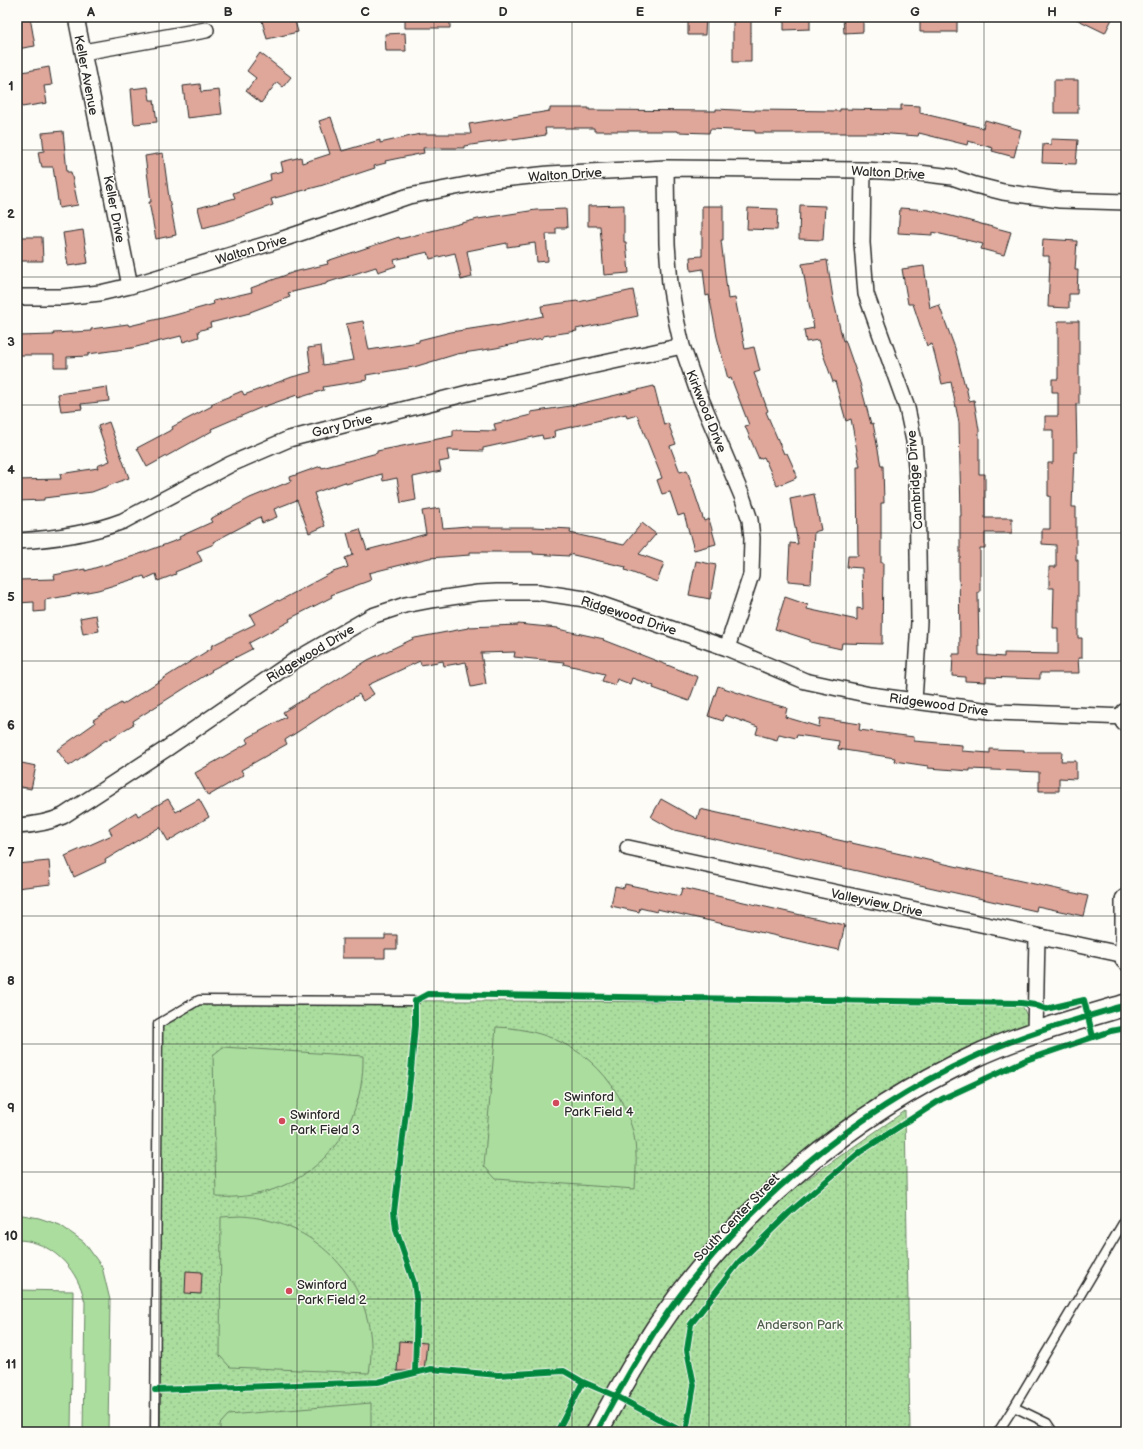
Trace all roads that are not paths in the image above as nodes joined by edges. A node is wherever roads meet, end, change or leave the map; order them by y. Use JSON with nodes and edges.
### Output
{"nodes":[{"id":1,"x":76,"y":17,"type":"edge"},
{"id":2,"x":206,"y":30,"type":"dead end"},
{"id":3,"x":83,"y":52,"type":"junction"},
{"id":4,"x":99,"y":133,"type":"joint"},
{"id":5,"x":666,"y":168,"type":"junction"},
{"id":6,"x":863,"y":170,"type":"junction"},
{"id":7,"x":1126,"y":202,"type":"edge"},
{"id":8,"x":130,"y":286,"type":"junction"},
{"id":9,"x":17,"y":297,"type":"edge"},
{"id":10,"x":682,"y":346,"type":"junction"},
{"id":11,"x":17,"y":541,"type":"edge"},
{"id":12,"x":727,"y":648,"type":"junction"},
{"id":13,"x":914,"y":701,"type":"junction"},
{"id":14,"x":1126,"y":715,"type":"edge"},
{"id":15,"x":1126,"y":721,"type":"edge"},
{"id":16,"x":17,"y":826,"type":"edge"},
{"id":17,"x":628,"y":848,"type":"dead end"},
{"id":18,"x":1126,"y":900,"type":"edge"},
{"id":19,"x":1037,"y":936,"type":"junction"},
{"id":20,"x":1126,"y":957,"type":"edge"},
{"id":21,"x":415,"y":1001,"type":"dead end"},
{"id":22,"x":1126,"y":1005,"type":"edge"},
{"id":23,"x":1035,"y":1032,"type":"junction"},
{"id":24,"x":1126,"y":1218,"type":"edge"},
{"id":25,"x":1014,"y":1407,"type":"junction"},
{"id":26,"x":155,"y":1432,"type":"edge"},
{"id":27,"x":598,"y":1432,"type":"edge"},
{"id":28,"x":998,"y":1432,"type":"edge"},
{"id":29,"x":1053,"y":1432,"type":"edge"}],
"edges":[{"from":1,"to":3,"type":"street","name":"Keller Avenue"},
{"from":2,"to":3,"type":"street"},
{"from":3,"to":4,"type":"street","name":"Keller Avenue"},
{"from":4,"to":8,"type":"street","name":"Keller Drive"},
{"from":5,"to":6,"type":"street","name":"Walton Drive"},
{"from":5,"to":8,"type":"street","name":"Walton Drive"},
{"from":5,"to":10,"type":"street","name":"Kirkwood Drive"},
{"from":6,"to":7,"type":"street","name":"Walton Drive"},
{"from":6,"to":13,"type":"street","name":"Cambridge Drive"},
{"from":8,"to":9,"type":"street","name":"Walton Drive"},
{"from":10,"to":11,"type":"street","name":"Gary Drive"},
{"from":10,"to":12,"type":"street","name":"Kirkwood Drive"},
{"from":12,"to":13,"type":"street","name":"Ridgewood Drive"},
{"from":12,"to":16,"type":"street","name":"Ridgewood Drive"},
{"from":13,"to":14,"type":"street","name":"Ridgewood Drive"},
{"from":14,"to":15,"type":"main road"},
{"from":17,"to":19,"type":"street","name":"Valleyview Drive"},
{"from":18,"to":20,"type":"main road"},
{"from":19,"to":20,"type":"street","name":"Valleyview Drive"},
{"from":19,"to":23,"type":"street"},
{"from":21,"to":26,"type":"lane"},
{"from":22,"to":23,"type":"main road","name":"South Center Street"},
{"from":23,"to":27,"type":"main road","name":"South Center Street"},
{"from":24,"to":25,"type":"lane"},
{"from":25,"to":28,"type":"lane"},
{"from":25,"to":29,"type":"lane"}]}
